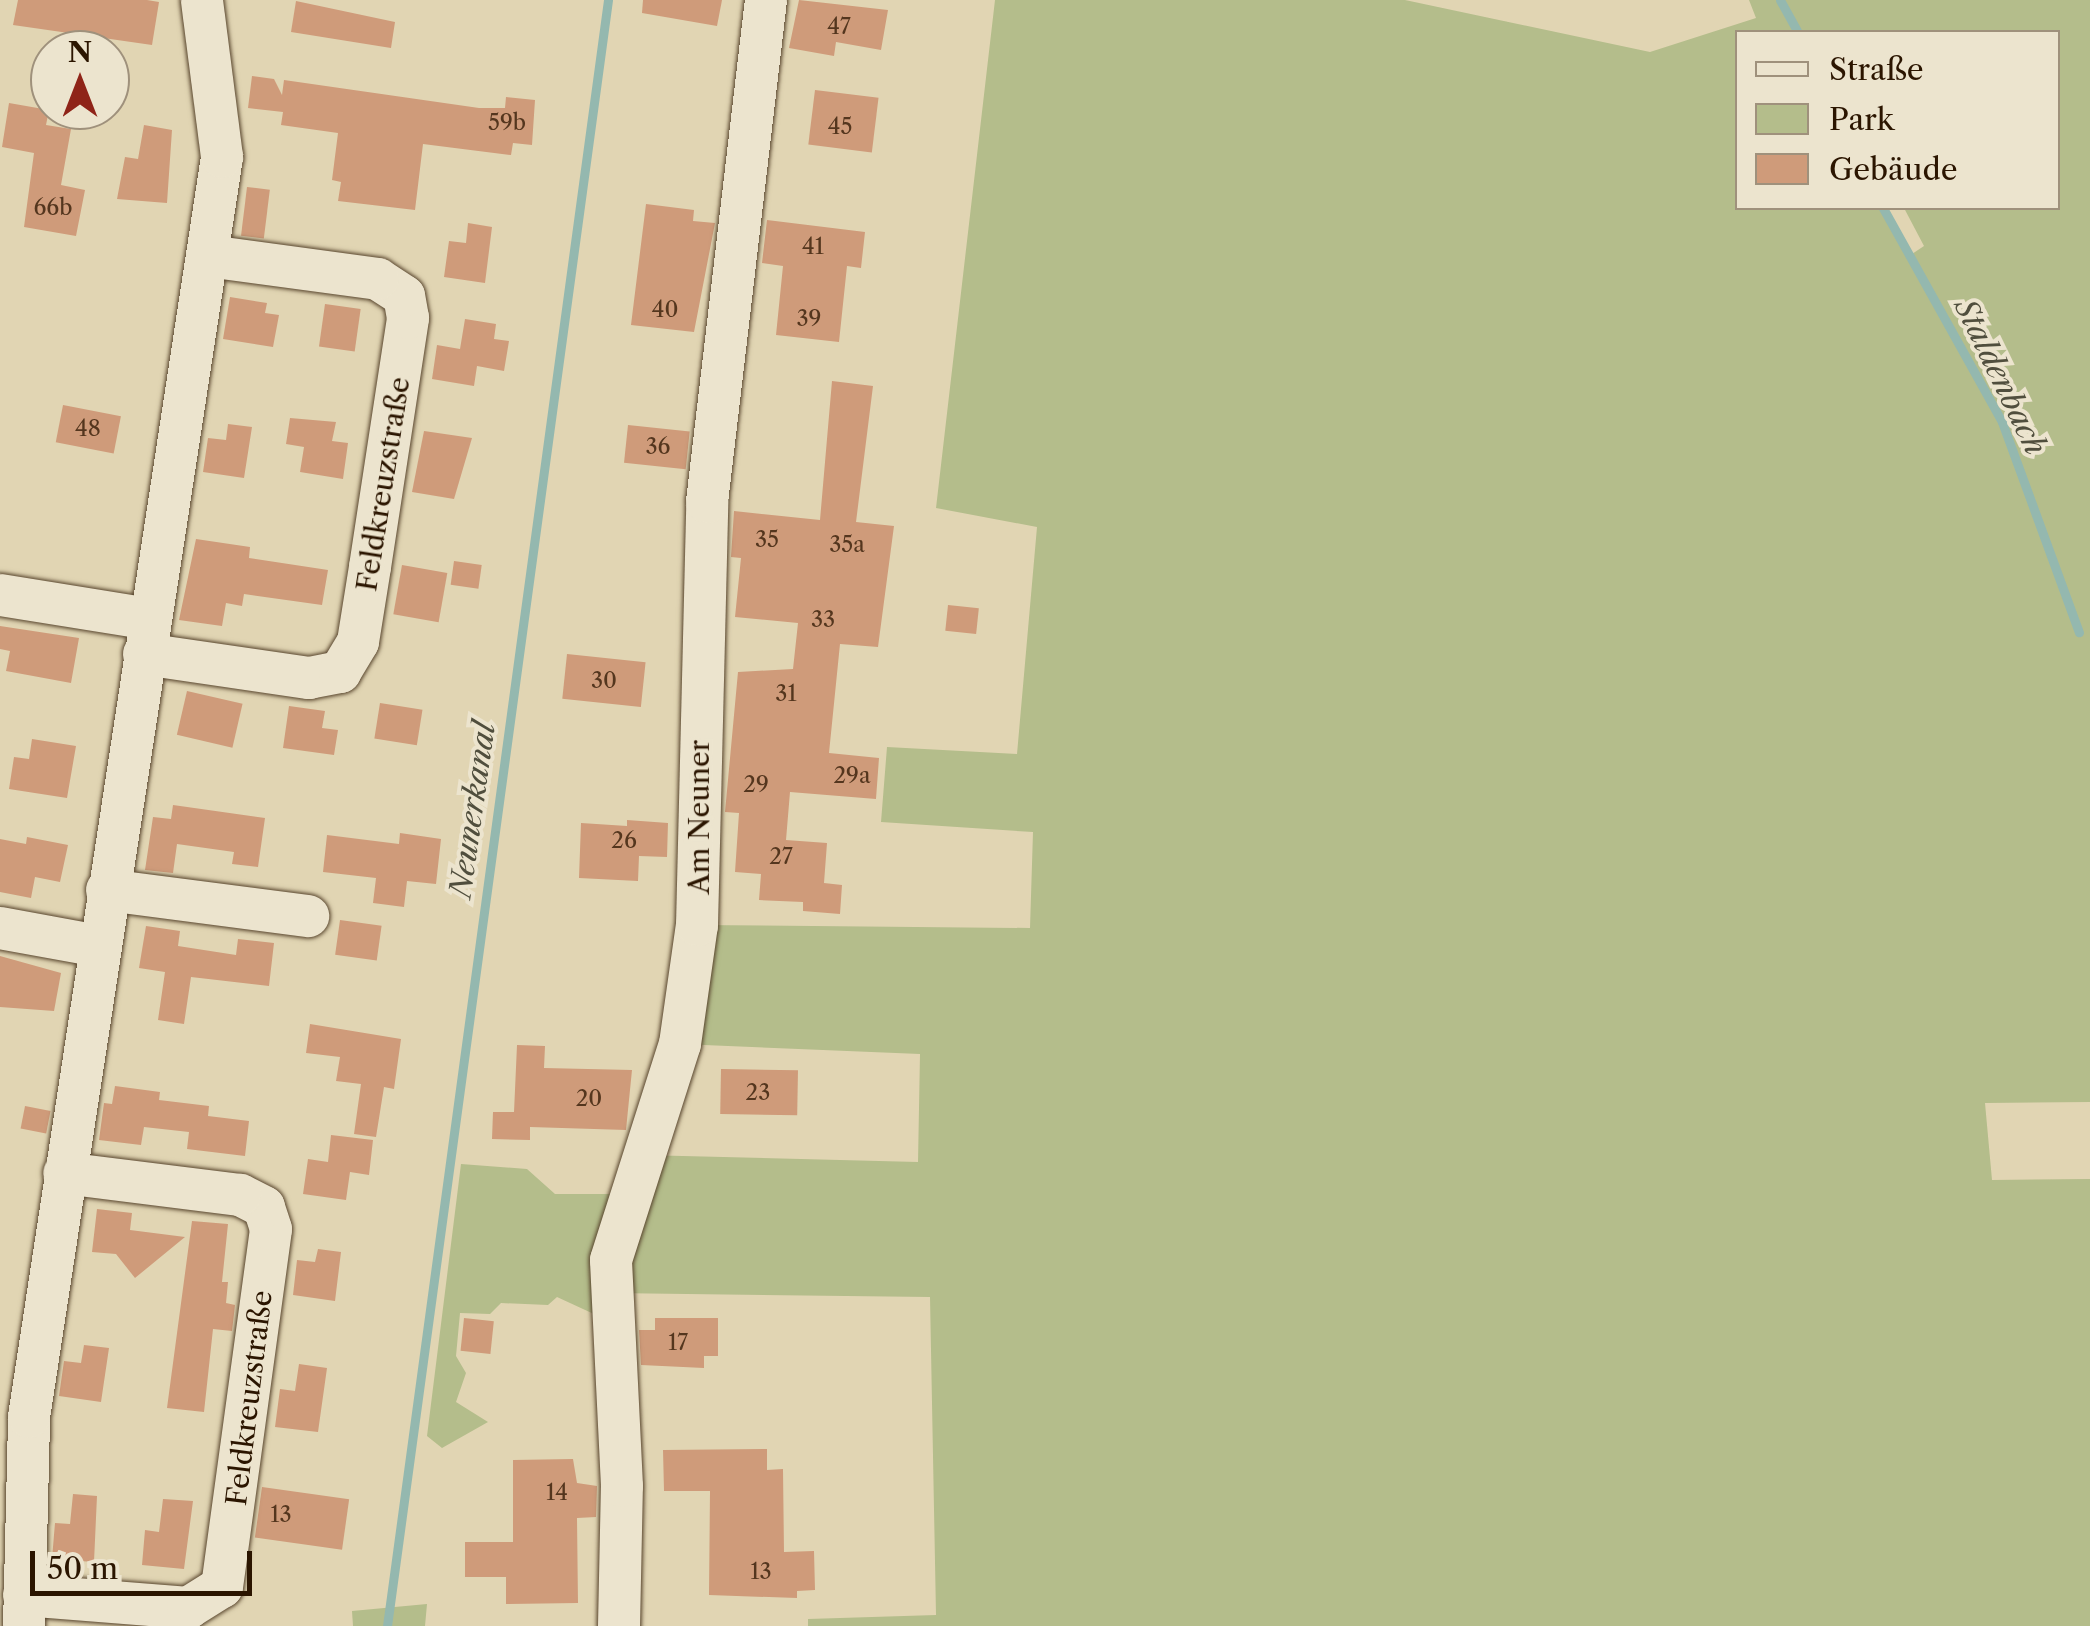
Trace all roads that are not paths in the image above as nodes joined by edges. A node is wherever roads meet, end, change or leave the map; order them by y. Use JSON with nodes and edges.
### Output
{"nodes":[{"id":1,"x":202,"y":0,"type":"edge"},
{"id":2,"x":766,"y":0,"type":"edge"},
{"id":3,"x":208,"y":256,"type":"junction"},
{"id":4,"x":0,"y":595,"type":"edge"},
{"id":5,"x":147,"y":637,"type":"junction"},
{"id":6,"x":108,"y":890,"type":"junction"},
{"id":7,"x":308,"y":916,"type":"dead end"},
{"id":8,"x":0,"y":928,"type":"edge"},
{"id":9,"x":99,"y":946,"type":"junction"},
{"id":10,"x":64,"y":1173,"type":"junction"},
{"id":11,"x":24,"y":1610,"type":"edge"},
{"id":12,"x":618,"y":1626,"type":"edge"}],
"edges":[{"from":1,"to":3,"type":"street","name":"Feldkreuzstraße"},
{"from":2,"to":12,"type":"street","name":"Am Neuner"},
{"from":3,"to":5,"type":"street","name":"Feldkreuzstraße"},
{"from":3,"to":5,"type":"street","name":"Feldkreuzstraße"},
{"from":4,"to":5,"type":"street"},
{"from":5,"to":6,"type":"street","name":"Feldkreuzstraße"},
{"from":6,"to":7,"type":"street"},
{"from":6,"to":9,"type":"street","name":"Feldkreuzstraße"},
{"from":8,"to":9,"type":"street"},
{"from":9,"to":10,"type":"street","name":"Feldkreuzstraße"},
{"from":10,"to":11,"type":"street","name":"Feldkreuzstraße"},
{"from":10,"to":11,"type":"street","name":"Feldkreuzstraße"}]}
